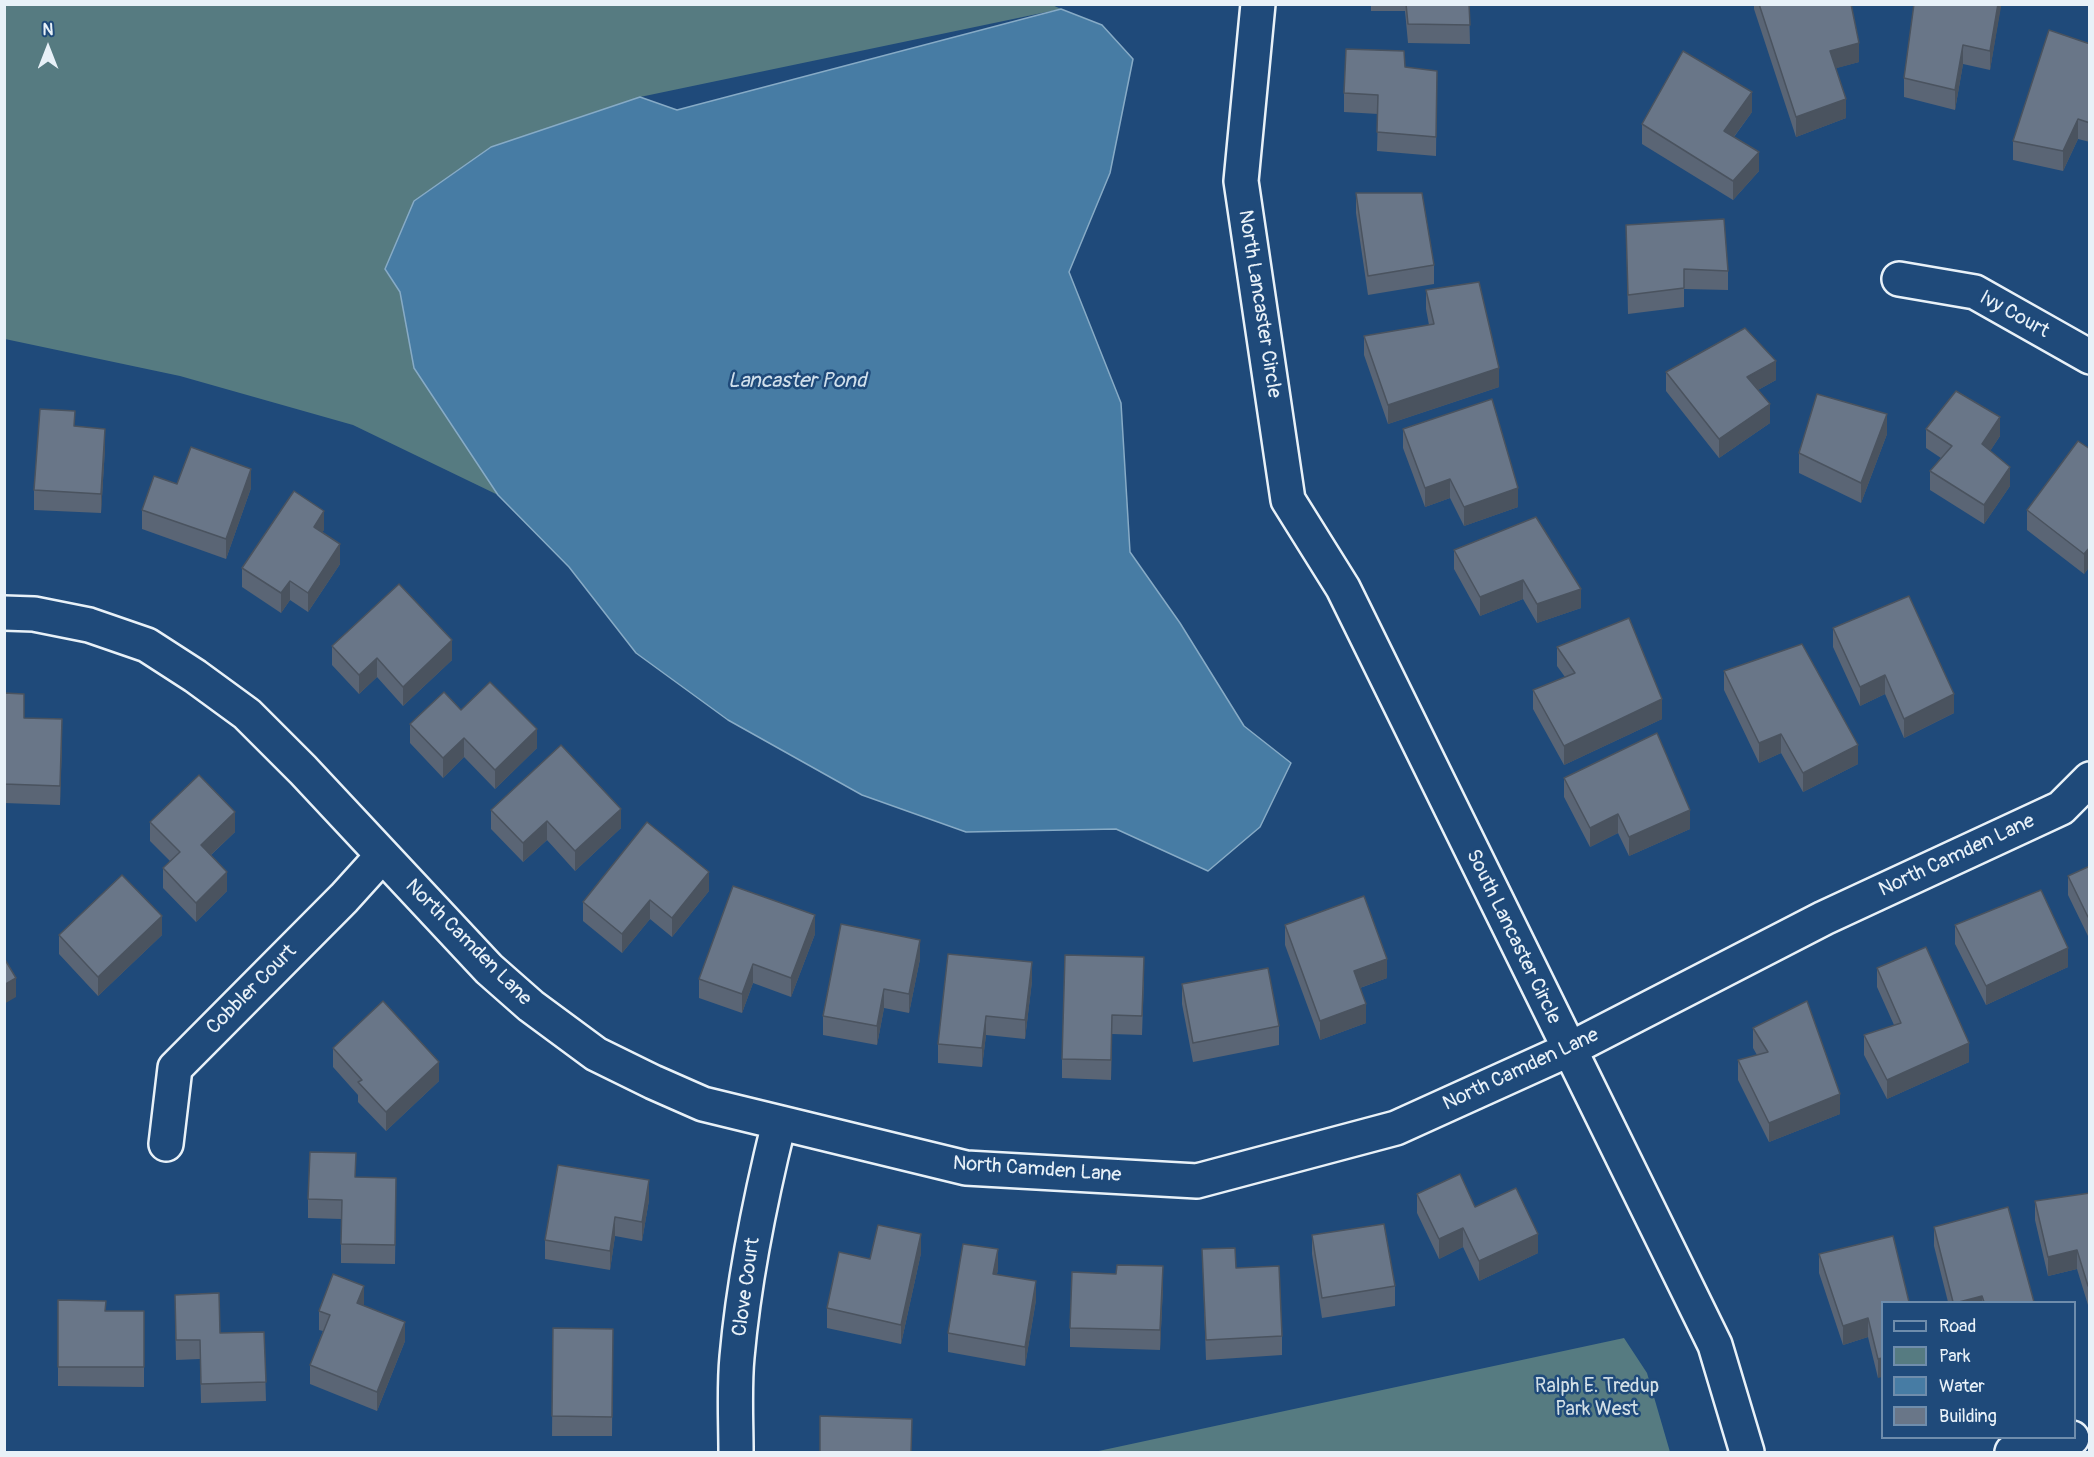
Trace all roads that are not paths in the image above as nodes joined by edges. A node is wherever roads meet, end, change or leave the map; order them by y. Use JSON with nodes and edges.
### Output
{"nodes":[{"id":1,"x":1258,"y":4,"type":"edge"},
{"id":2,"x":1899,"y":279,"type":"dead end"},
{"id":3,"x":2090,"y":357,"type":"edge"},
{"id":4,"x":1343,"y":588,"type":"joint"},
{"id":5,"x":4,"y":613,"type":"edge"},
{"id":6,"x":2090,"y":779,"type":"edge"},
{"id":7,"x":382,"y":856,"type":"junction"},
{"id":8,"x":1568,"y":1050,"type":"junction"},
{"id":9,"x":779,"y":1123,"type":"junction"},
{"id":10,"x":166,"y":1144,"type":"dead end"},
{"id":11,"x":2065,"y":1439,"type":"edge"},
{"id":12,"x":736,"y":1452,"type":"edge"},
{"id":13,"x":1747,"y":1452,"type":"edge"},
{"id":14,"x":2012,"y":1452,"type":"edge"}],
"edges":[{"from":1,"to":4,"type":"street","name":"North Lancaster Circle"},
{"from":2,"to":3,"type":"street","name":"Ivy Court"},
{"from":4,"to":8,"type":"street","name":"South Lancaster Circle"},
{"from":5,"to":7,"type":"street","name":"North Camden Lane"},
{"from":6,"to":8,"type":"street","name":"North Camden Lane"},
{"from":7,"to":9,"type":"street","name":"North Camden Lane"},
{"from":7,"to":10,"type":"street","name":"Cobbler Court"},
{"from":8,"to":9,"type":"street","name":"North Camden Lane"},
{"from":8,"to":13,"type":"street","name":"South Lancaster Circle"},
{"from":9,"to":12,"type":"street","name":"Clove Court"},
{"from":11,"to":14,"type":"street"}]}
